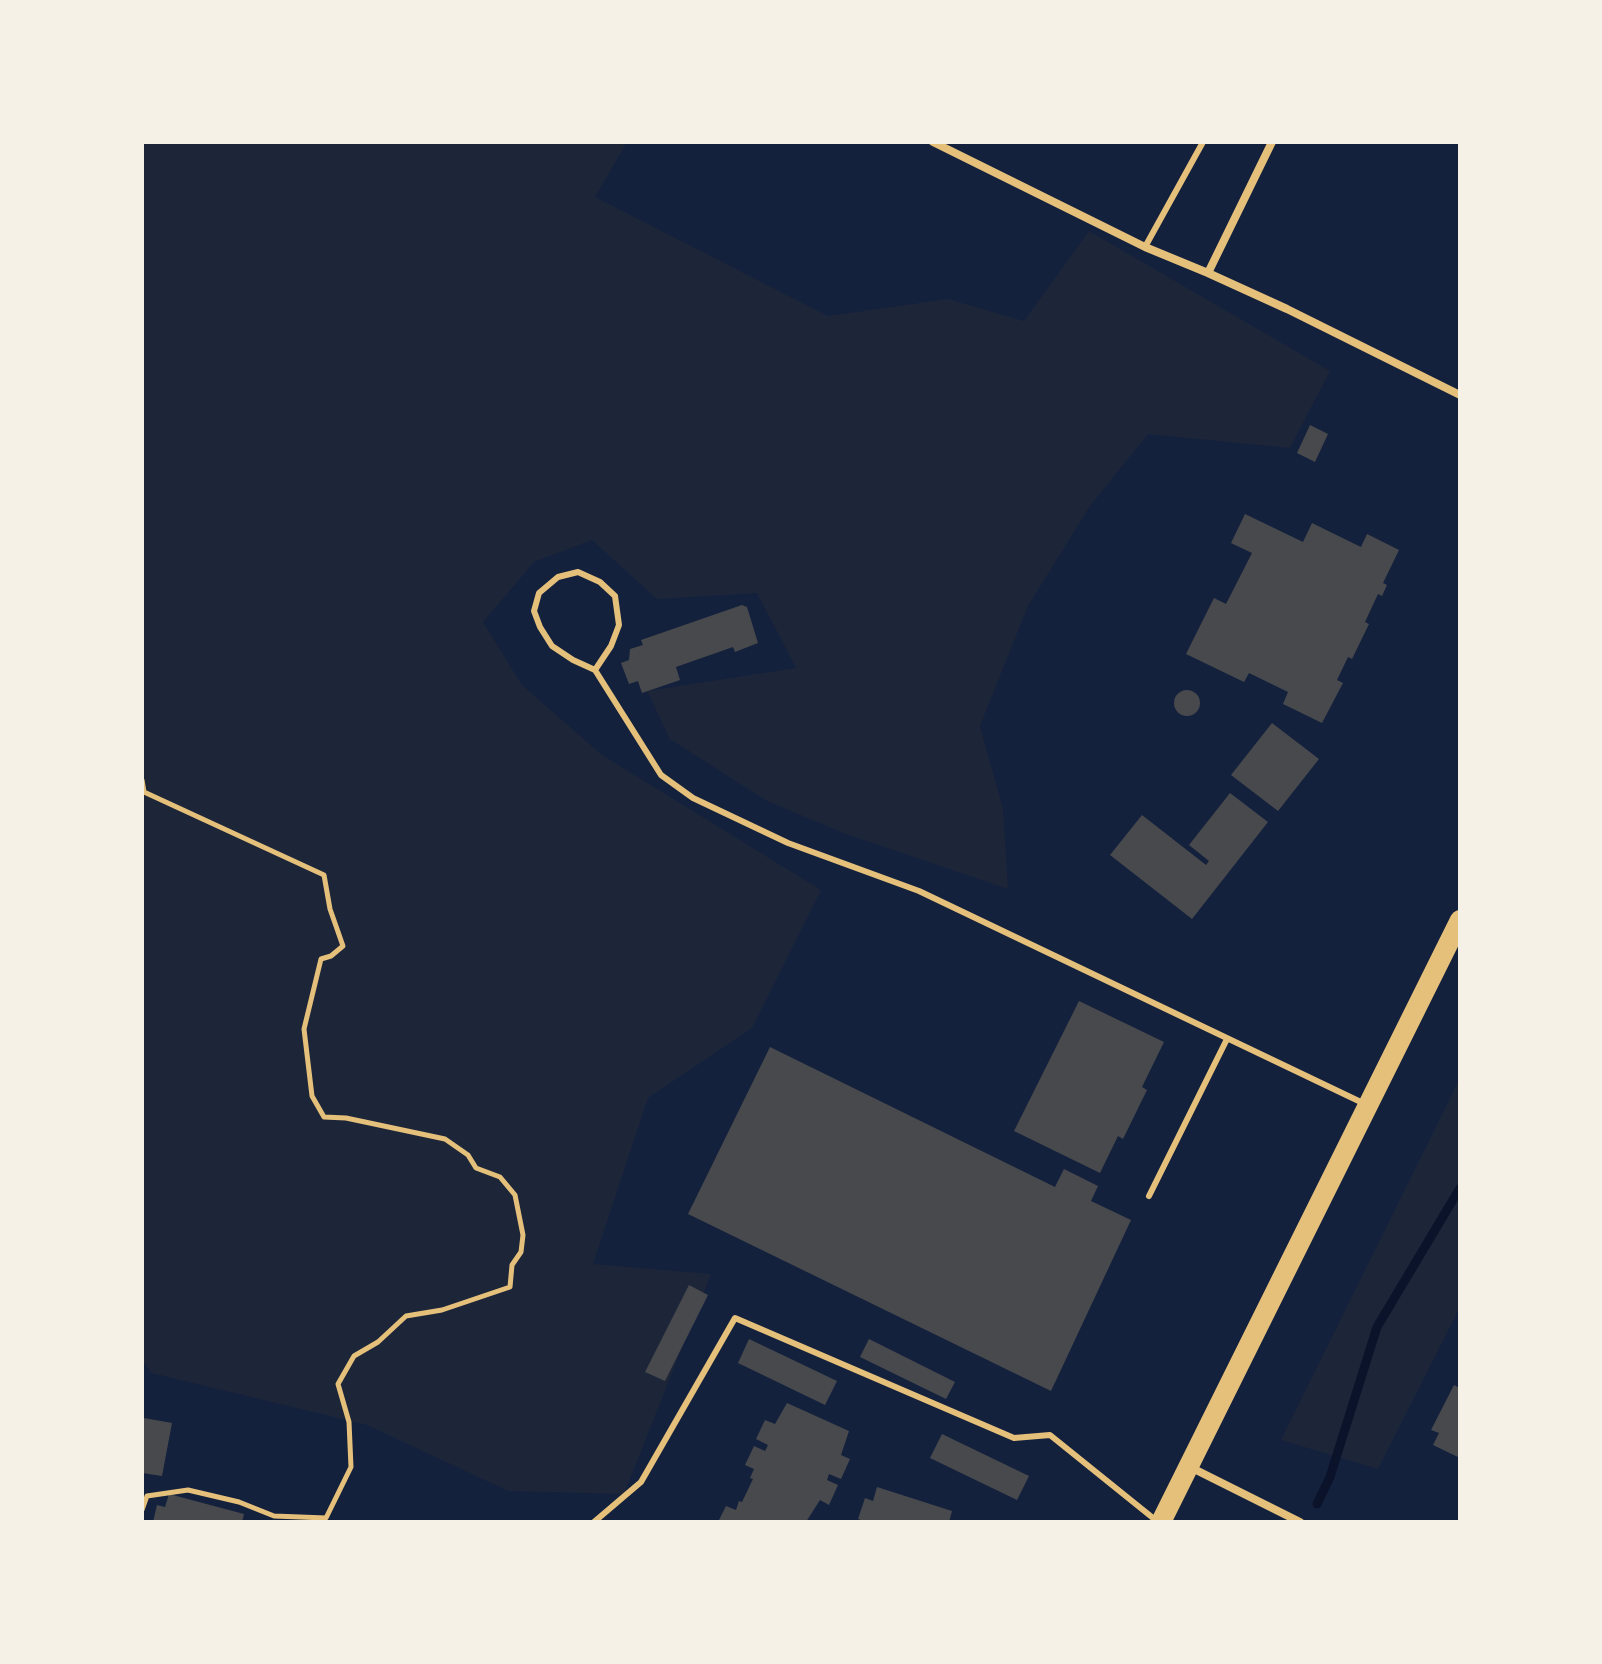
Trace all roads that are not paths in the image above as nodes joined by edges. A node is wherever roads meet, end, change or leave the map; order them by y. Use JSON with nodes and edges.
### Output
{"nodes":[{"id":1,"x":933,"y":142,"type":"edge"},
{"id":2,"x":1203,"y":142,"type":"edge"},
{"id":3,"x":1272,"y":142,"type":"edge"},
{"id":4,"x":1145,"y":247,"type":"junction"},
{"id":5,"x":1208,"y":273,"type":"junction"},
{"id":6,"x":1460,"y":395,"type":"edge"},
{"id":7,"x":595,"y":670,"type":"junction"},
{"id":8,"x":1460,"y":920,"type":"edge"},
{"id":9,"x":1227,"y":1039,"type":"junction"},
{"id":10,"x":1368,"y":1105,"type":"junction"},
{"id":11,"x":1149,"y":1196,"type":"dead end"},
{"id":12,"x":1189,"y":1466,"type":"junction"},
{"id":13,"x":594,"y":1522,"type":"edge"},
{"id":14,"x":1160,"y":1522,"type":"edge"},
{"id":15,"x":1300,"y":1522,"type":"edge"}],
"edges":[{"from":1,"to":4,"type":"street"},
{"from":2,"to":4,"type":"lane"},
{"from":3,"to":5,"type":"street"},
{"from":4,"to":5,"type":"street"},
{"from":5,"to":6,"type":"street"},
{"from":7,"to":7,"type":"lane"},
{"from":7,"to":9,"type":"lane"},
{"from":8,"to":10,"type":"main road"},
{"from":9,"to":10,"type":"lane"},
{"from":9,"to":11,"type":"lane"},
{"from":10,"to":12,"type":"main road"},
{"from":12,"to":14,"type":"main road"},
{"from":12,"to":15,"type":"street"},
{"from":13,"to":14,"type":"lane"}]}
